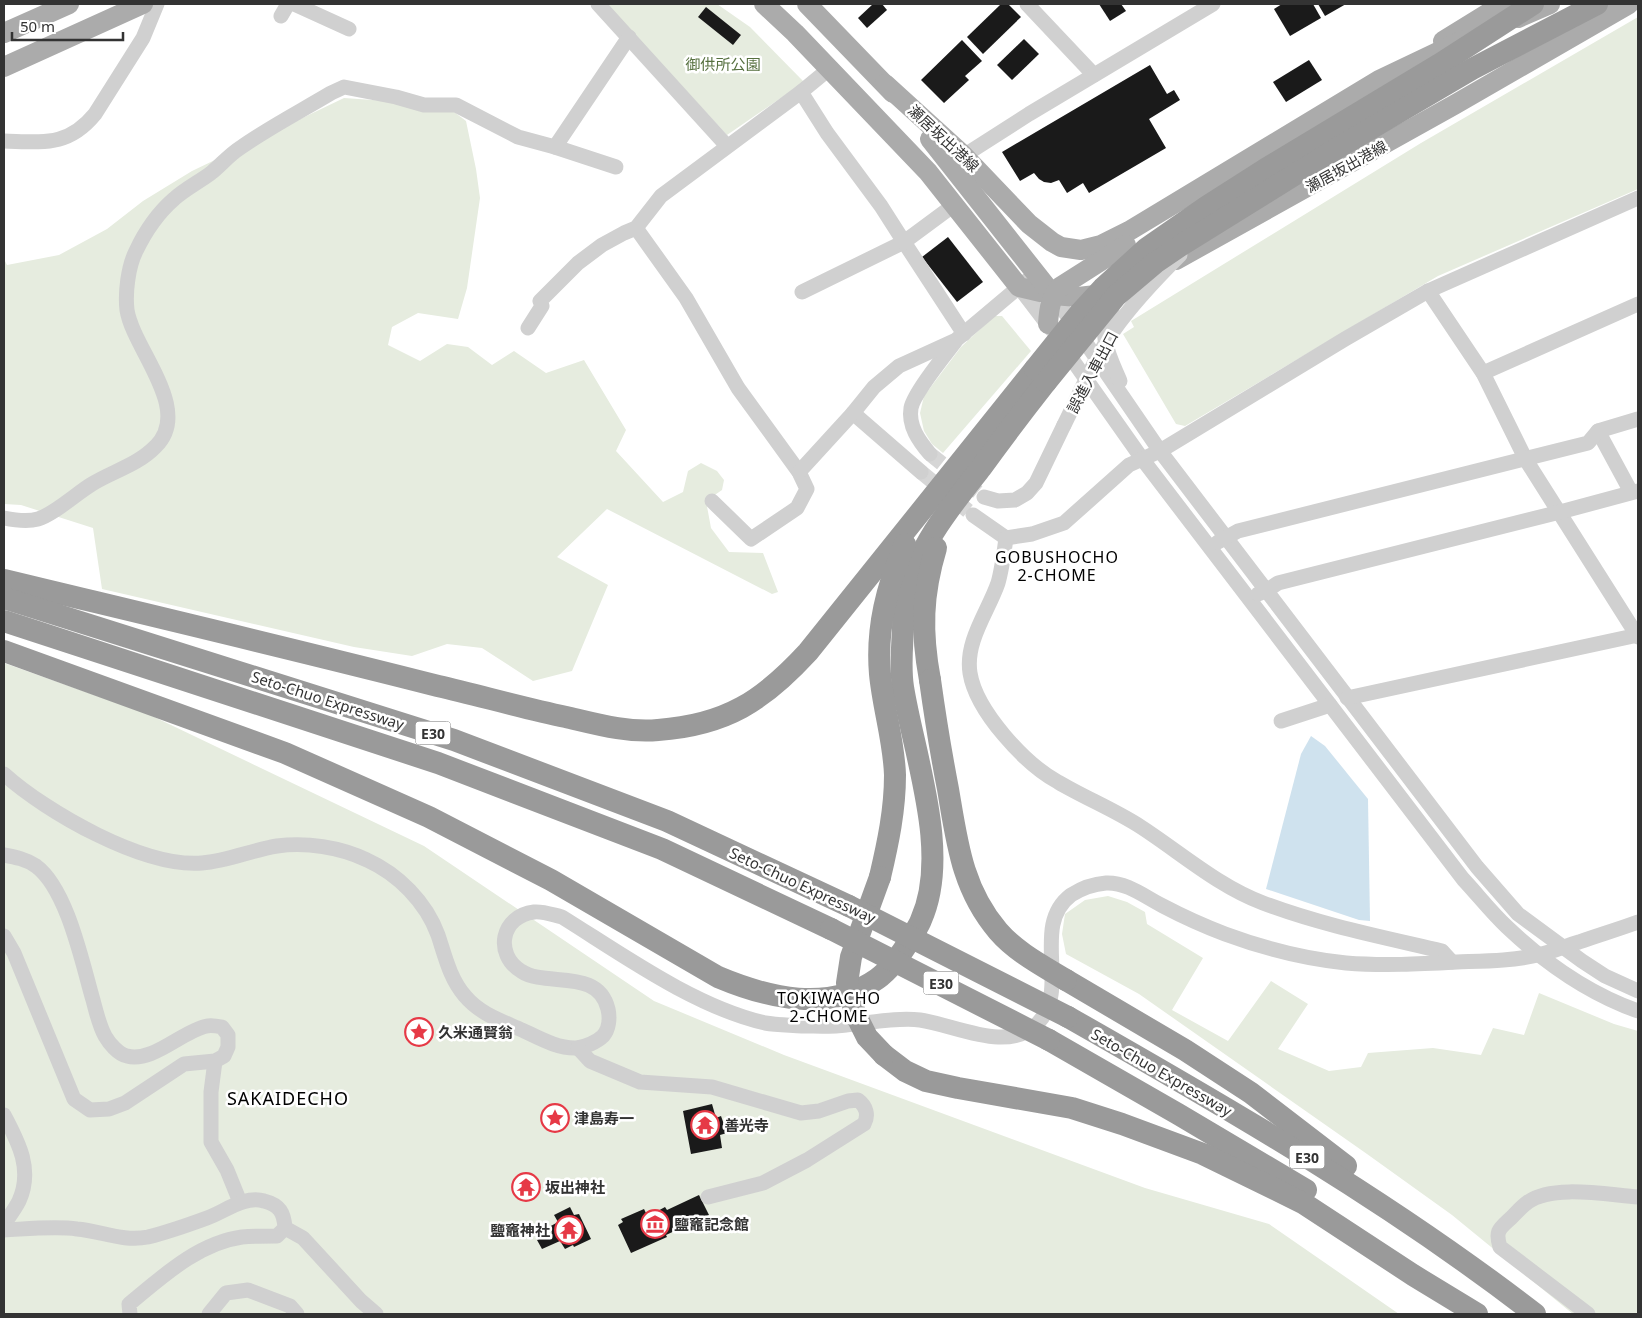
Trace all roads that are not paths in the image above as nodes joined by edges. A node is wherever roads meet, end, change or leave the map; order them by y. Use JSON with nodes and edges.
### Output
{"nodes":[{"id":1,"x":69,"y":4,"type":"edge"},
{"id":2,"x":143,"y":4,"type":"edge"},
{"id":3,"x":157,"y":4,"type":"edge"},
{"id":4,"x":294,"y":4,"type":"edge"},
{"id":5,"x":598,"y":4,"type":"edge"},
{"id":6,"x":764,"y":4,"type":"edge"},
{"id":7,"x":807,"y":4,"type":"edge"},
{"id":8,"x":1027,"y":4,"type":"edge"},
{"id":9,"x":1213,"y":4,"type":"edge"},
{"id":10,"x":1503,"y":4,"type":"edge"},
{"id":11,"x":1533,"y":4,"type":"edge"},
{"id":12,"x":1550,"y":4,"type":"edge"},
{"id":13,"x":1597,"y":4,"type":"edge"},
{"id":14,"x":1629,"y":4,"type":"edge"},
{"id":15,"x":348,"y":29,"type":"dead end"},
{"id":16,"x":4,"y":33,"type":"edge"},
{"id":17,"x":629,"y":37,"type":"junction"},
{"id":18,"x":4,"y":67,"type":"edge"},
{"id":19,"x":829,"y":69,"type":"junction"},
{"id":20,"x":1094,"y":75,"type":"junction"},
{"id":21,"x":1379,"y":80,"type":"junction"},
{"id":22,"x":801,"y":92,"type":"junction"},
{"id":23,"x":4,"y":141,"type":"edge"},
{"id":24,"x":727,"y":146,"type":"junction"},
{"id":25,"x":554,"y":147,"type":"junction"},
{"id":26,"x":957,"y":159,"type":"junction"},
{"id":27,"x":616,"y":167,"type":"dead end"},
{"id":28,"x":1229,"y":171,"type":"junction"},
{"id":29,"x":1638,"y":198,"type":"edge"},
{"id":30,"x":954,"y":205,"type":"junction"},
{"id":31,"x":636,"y":228,"type":"junction"},
{"id":32,"x":1205,"y":229,"type":"junction"},
{"id":33,"x":904,"y":242,"type":"junction"},
{"id":34,"x":1037,"y":272,"type":"junction"},
{"id":35,"x":1148,"y":276,"type":"junction"},
{"id":36,"x":1019,"y":287,"type":"junction"},
{"id":37,"x":1428,"y":291,"type":"junction"},
{"id":38,"x":802,"y":292,"type":"dead end"},
{"id":39,"x":1053,"y":294,"type":"junction"},
{"id":40,"x":1638,"y":304,"type":"edge"},
{"id":41,"x":1048,"y":324,"type":"junction"},
{"id":42,"x":528,"y":328,"type":"dead end"},
{"id":43,"x":960,"y":337,"type":"junction"},
{"id":44,"x":1483,"y":373,"type":"junction"},
{"id":45,"x":1041,"y":375,"type":"junction"},
{"id":46,"x":1132,"y":409,"type":"junction"},
{"id":47,"x":853,"y":413,"type":"junction"},
{"id":48,"x":1638,"y":419,"type":"edge"},
{"id":49,"x":1598,"y":431,"type":"junction"},
{"id":50,"x":1160,"y":451,"type":"junction"},
{"id":51,"x":930,"y":454,"type":"tunnel mouth"},
{"id":52,"x":1143,"y":460,"type":"junction"},
{"id":53,"x":1526,"y":460,"type":"junction"},
{"id":54,"x":799,"y":472,"type":"junction"},
{"id":55,"x":921,"y":472,"type":"tunnel mouth"},
{"id":56,"x":1636,"y":492,"type":"edge"},
{"id":57,"x":984,"y":497,"type":"tunnel mouth"},
{"id":58,"x":712,"y":501,"type":"dead end"},
{"id":59,"x":1560,"y":512,"type":"junction"},
{"id":60,"x":946,"y":513,"type":"junction"},
{"id":61,"x":973,"y":515,"type":"tunnel mouth"},
{"id":62,"x":917,"y":516,"type":"junction"},
{"id":63,"x":4,"y":518,"type":"edge"},
{"id":64,"x":1006,"y":538,"type":"junction"},
{"id":65,"x":1226,"y":539,"type":"junction"},
{"id":66,"x":1210,"y":546,"type":"junction"},
{"id":67,"x":4,"y":580,"type":"edge"},
{"id":68,"x":1266,"y":591,"type":"junction"},
{"id":69,"x":1249,"y":597,"type":"junction"},
{"id":70,"x":4,"y":598,"type":"edge"},
{"id":71,"x":4,"y":621,"type":"edge"},
{"id":72,"x":1638,"y":636,"type":"edge"},
{"id":73,"x":4,"y":651,"type":"edge"},
{"id":74,"x":1347,"y":698,"type":"junction"},
{"id":75,"x":1330,"y":705,"type":"junction"},
{"id":76,"x":1281,"y":721,"type":"dead end"},
{"id":77,"x":4,"y":774,"type":"edge"},
{"id":78,"x":4,"y":855,"type":"edge"},
{"id":79,"x":1638,"y":922,"type":"edge"},
{"id":80,"x":4,"y":936,"type":"edge"},
{"id":81,"x":1562,"y":948,"type":"junction"},
{"id":82,"x":1539,"y":955,"type":"junction"},
{"id":83,"x":1452,"y":962,"type":"junction"},
{"id":84,"x":1638,"y":991,"type":"edge"},
{"id":85,"x":1638,"y":1011,"type":"edge"},
{"id":86,"x":578,"y":1048,"type":"junction"},
{"id":87,"x":215,"y":1061,"type":"junction"},
{"id":88,"x":4,"y":1115,"type":"edge"},
{"id":89,"x":1638,"y":1197,"type":"edge"},
{"id":90,"x":708,"y":1198,"type":"dead end"},
{"id":91,"x":240,"y":1202,"type":"junction"},
{"id":92,"x":1408,"y":1223,"type":"junction"},
{"id":93,"x":4,"y":1224,"type":"edge"},
{"id":94,"x":285,"y":1228,"type":"junction"},
{"id":95,"x":4,"y":1230,"type":"edge"},
{"id":96,"x":130,"y":1314,"type":"edge"},
{"id":97,"x":209,"y":1314,"type":"edge"},
{"id":98,"x":297,"y":1314,"type":"edge"},
{"id":99,"x":376,"y":1314,"type":"edge"},
{"id":100,"x":1477,"y":1314,"type":"edge"},
{"id":101,"x":1489,"y":1314,"type":"edge"},
{"id":102,"x":1535,"y":1314,"type":"edge"},
{"id":103,"x":1588,"y":1314,"type":"edge"}],
"edges":[{"from":1,"to":16,"type":"main road"},
{"from":2,"to":18,"type":"main road"},
{"from":3,"to":23,"type":"street"},
{"from":4,"to":15,"type":"street"},
{"from":5,"to":17,"type":"street"},
{"from":6,"to":19,"type":"main road"},
{"from":7,"to":26,"type":"main road","name":"瀬居坂出港線"},
{"from":8,"to":20,"type":"street"},
{"from":9,"to":20,"type":"street"},
{"from":10,"to":21,"type":"main road"},
{"from":11,"to":45,"type":"highway","bridge":true},
{"from":12,"to":21,"type":"main road","name":"瀬居坂出港線"},
{"from":13,"to":32,"type":"highway","bridge":true},
{"from":14,"to":35,"type":"main road","name":"瀬居坂出港線"},
{"from":17,"to":24,"type":"street"},
{"from":17,"to":25,"type":"street"},
{"from":19,"to":22,"type":"street"},
{"from":19,"to":30,"type":"main road"},
{"from":20,"to":26,"type":"street"},
{"from":21,"to":28,"type":"main road","name":"瀬居坂出港線"},
{"from":22,"to":24,"type":"street"},
{"from":22,"to":33,"type":"street"},
{"from":24,"to":31,"type":"street"},
{"from":25,"to":27,"type":"street"},
{"from":25,"to":63,"type":"street"},
{"from":26,"to":28,"type":"main road","name":"瀬居坂出港線"},
{"from":26,"to":34,"type":"main road","name":"瀬居坂出港線"},
{"from":28,"to":39,"type":"main road","name":"瀬居坂出港線"},
{"from":29,"to":37,"type":"street"},
{"from":30,"to":33,"type":"street"},
{"from":30,"to":36,"type":"main road"},
{"from":31,"to":42,"type":"street"},
{"from":31,"to":54,"type":"street"},
{"from":32,"to":45,"type":"highway","bridge":true},
{"from":32,"to":57,"type":"street","name":"誤進入車出口","bridge":true},
{"from":33,"to":38,"type":"street"},
{"from":33,"to":43,"type":"street"},
{"from":34,"to":36,"type":"street"},
{"from":34,"to":39,"type":"main road","name":"瀬居坂出港線"},
{"from":35,"to":39,"type":"main road","name":"瀬居坂出港線"},
{"from":35,"to":46,"type":"street"},
{"from":36,"to":39,"type":"main road","name":"瀬居坂出港線"},
{"from":36,"to":41,"type":"street"},
{"from":36,"to":43,"type":"street"},
{"from":37,"to":44,"type":"street"},
{"from":37,"to":50,"type":"street"},
{"from":39,"to":41,"type":"main road"},
{"from":39,"to":46,"type":"street"},
{"from":40,"to":44,"type":"street"},
{"from":41,"to":52,"type":"street"},
{"from":43,"to":47,"type":"street"},
{"from":43,"to":51,"type":"street"},
{"from":44,"to":53,"type":"street"},
{"from":45,"to":60,"type":"highway"},
{"from":45,"to":62,"type":"highway"},
{"from":46,"to":50,"type":"street"},
{"from":47,"to":54,"type":"street"},
{"from":47,"to":55,"type":"street"},
{"from":48,"to":49,"type":"street"},
{"from":49,"to":53,"type":"street"},
{"from":49,"to":56,"type":"street"},
{"from":50,"to":52,"type":"street"},
{"from":50,"to":65,"type":"street"},
{"from":52,"to":64,"type":"street"},
{"from":52,"to":66,"type":"street"},
{"from":53,"to":59,"type":"street"},
{"from":53,"to":65,"type":"street"},
{"from":54,"to":58,"type":"street"},
{"from":56,"to":59,"type":"street"},
{"from":59,"to":68,"type":"street"},
{"from":59,"to":72,"type":"street"},
{"from":60,"to":73,"type":"highway"},
{"from":60,"to":92,"type":"highway","bridge":true},
{"from":61,"to":64,"type":"street"},
{"from":62,"to":67,"type":"highway"},
{"from":62,"to":100,"type":"highway","bridge":true},
{"from":64,"to":83,"type":"street"},
{"from":65,"to":66,"type":"street"},
{"from":65,"to":68,"type":"street"},
{"from":66,"to":69,"type":"street"},
{"from":68,"to":69,"type":"street"},
{"from":68,"to":74,"type":"street"},
{"from":69,"to":75,"type":"street"},
{"from":70,"to":92,"type":"highway","name":"Seto-Chuo Expressway","number":"E30","bridge":true},
{"from":71,"to":101,"type":"highway","name":"Seto-Chuo Expressway","number":"E30","bridge":true},
{"from":72,"to":74,"type":"street"},
{"from":74,"to":81,"type":"street"},
{"from":75,"to":76,"type":"street"},
{"from":75,"to":82,"type":"street"},
{"from":77,"to":86,"type":"street"},
{"from":78,"to":87,"type":"street"},
{"from":79,"to":81,"type":"street"},
{"from":80,"to":87,"type":"street"},
{"from":81,"to":82,"type":"street"},
{"from":81,"to":84,"type":"street"},
{"from":82,"to":83,"type":"street"},
{"from":82,"to":85,"type":"street"},
{"from":83,"to":86,"type":"street"},
{"from":86,"to":90,"type":"street"},
{"from":87,"to":91,"type":"street"},
{"from":88,"to":93,"type":"street"},
{"from":89,"to":103,"type":"street"},
{"from":91,"to":94,"type":"street"},
{"from":91,"to":95,"type":"street"},
{"from":92,"to":102,"type":"highway","name":"Seto-Chuo Expressway","number":"E30"},
{"from":94,"to":96,"type":"street"},
{"from":94,"to":99,"type":"street"},
{"from":97,"to":98,"type":"street"}]}
